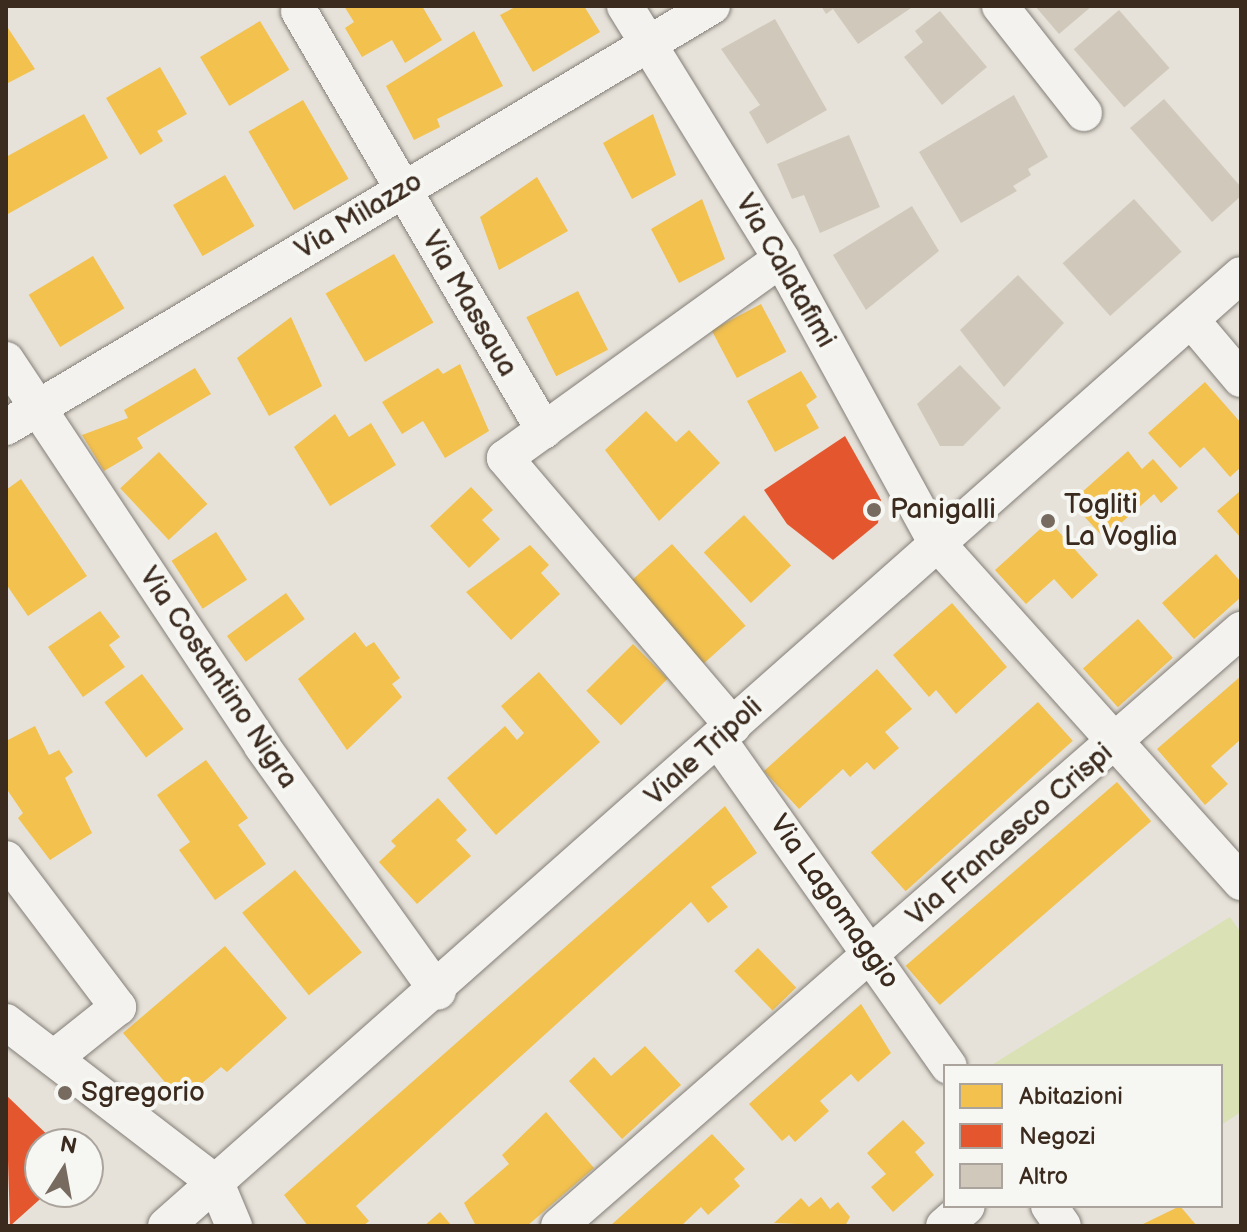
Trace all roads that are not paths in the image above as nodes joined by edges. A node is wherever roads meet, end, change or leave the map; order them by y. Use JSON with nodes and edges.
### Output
{"nodes":[{"id":1,"x":625,"y":6,"type":"edge"},
{"id":2,"x":712,"y":6,"type":"edge"},
{"id":3,"x":1000,"y":6,"type":"edge"},
{"id":4,"x":299,"y":11,"type":"dead end"},
{"id":5,"x":646,"y":45,"type":"junction"},
{"id":6,"x":1084,"y":113,"type":"dead end"},
{"id":7,"x":403,"y":190,"type":"junction"},
{"id":8,"x":781,"y":259,"type":"junction"},
{"id":9,"x":1241,"y":275,"type":"edge"},
{"id":10,"x":1192,"y":321,"type":"junction"},
{"id":11,"x":6,"y":360,"type":"edge"},
{"id":12,"x":1241,"y":379,"type":"edge"},
{"id":13,"x":38,"y":408,"type":"junction"},
{"id":14,"x":6,"y":427,"type":"edge"},
{"id":15,"x":544,"y":431,"type":"junction"},
{"id":16,"x":936,"y":542,"type":"junction"},
{"id":17,"x":1241,"y":630,"type":"edge"},
{"id":18,"x":725,"y":733,"type":"junction"},
{"id":19,"x":1117,"y":742,"type":"junction"},
{"id":20,"x":6,"y":859,"type":"edge"},
{"id":21,"x":1241,"y":882,"type":"edge"},
{"id":22,"x":872,"y":956,"type":"junction"},
{"id":23,"x":438,"y":992,"type":"junction"},
{"id":24,"x":6,"y":1022,"type":"edge"},
{"id":25,"x":54,"y":1058,"type":"junction"},
{"id":26,"x":948,"y":1064,"type":"edge"},
{"id":27,"x":216,"y":1183,"type":"junction"},
{"id":28,"x":965,"y":1208,"type":"edge"},
{"id":29,"x":1050,"y":1208,"type":"edge"},
{"id":30,"x":166,"y":1226,"type":"edge"},
{"id":31,"x":234,"y":1226,"type":"edge"},
{"id":32,"x":559,"y":1226,"type":"edge"},
{"id":33,"x":944,"y":1226,"type":"edge"},
{"id":34,"x":1063,"y":1226,"type":"edge"}],
"edges":[{"from":1,"to":5,"type":"street","name":"Via Calatafimi"},
{"from":2,"to":5,"type":"street","name":"Via Milazzo"},
{"from":3,"to":6,"type":"street"},
{"from":4,"to":7,"type":"street","name":"Via Massaua"},
{"from":5,"to":7,"type":"street","name":"Via Milazzo"},
{"from":5,"to":8,"type":"street","name":"Via Calatafimi"},
{"from":7,"to":13,"type":"street","name":"Via Milazzo"},
{"from":7,"to":15,"type":"street","name":"Via Massaua"},
{"from":8,"to":15,"type":"street"},
{"from":8,"to":16,"type":"street","name":"Via Calatafimi"},
{"from":9,"to":10,"type":"street","name":"Viale Tripoli"},
{"from":10,"to":12,"type":"street"},
{"from":10,"to":16,"type":"street","name":"Viale Tripoli"},
{"from":11,"to":13,"type":"street","name":"Via Costantino Nigra"},
{"from":13,"to":14,"type":"street","name":"Via Milazzo"},
{"from":13,"to":23,"type":"street","name":"Via Costantino Nigra"},
{"from":15,"to":18,"type":"street"},
{"from":16,"to":18,"type":"street","name":"Viale Tripoli"},
{"from":16,"to":19,"type":"street","name":"Via Calatafimi"},
{"from":17,"to":19,"type":"street","name":"Via Francesco Crispi"},
{"from":18,"to":22,"type":"street","name":"Via Lagomaggio"},
{"from":18,"to":23,"type":"street","name":"Viale Tripoli"},
{"from":19,"to":21,"type":"street","name":"Via Calatafimi"},
{"from":19,"to":22,"type":"street","name":"Via Francesco Crispi"},
{"from":20,"to":25,"type":"street"},
{"from":22,"to":26,"type":"street","name":"Via Lagomaggio"},
{"from":22,"to":32,"type":"street","name":"Via Francesco Crispi"},
{"from":23,"to":27,"type":"street","name":"Viale Tripoli"},
{"from":24,"to":25,"type":"street"},
{"from":25,"to":27,"type":"street"},
{"from":27,"to":30,"type":"street","name":"Viale Tripoli"},
{"from":27,"to":31,"type":"street"},
{"from":28,"to":33,"type":"street"},
{"from":29,"to":34,"type":"street"}]}
